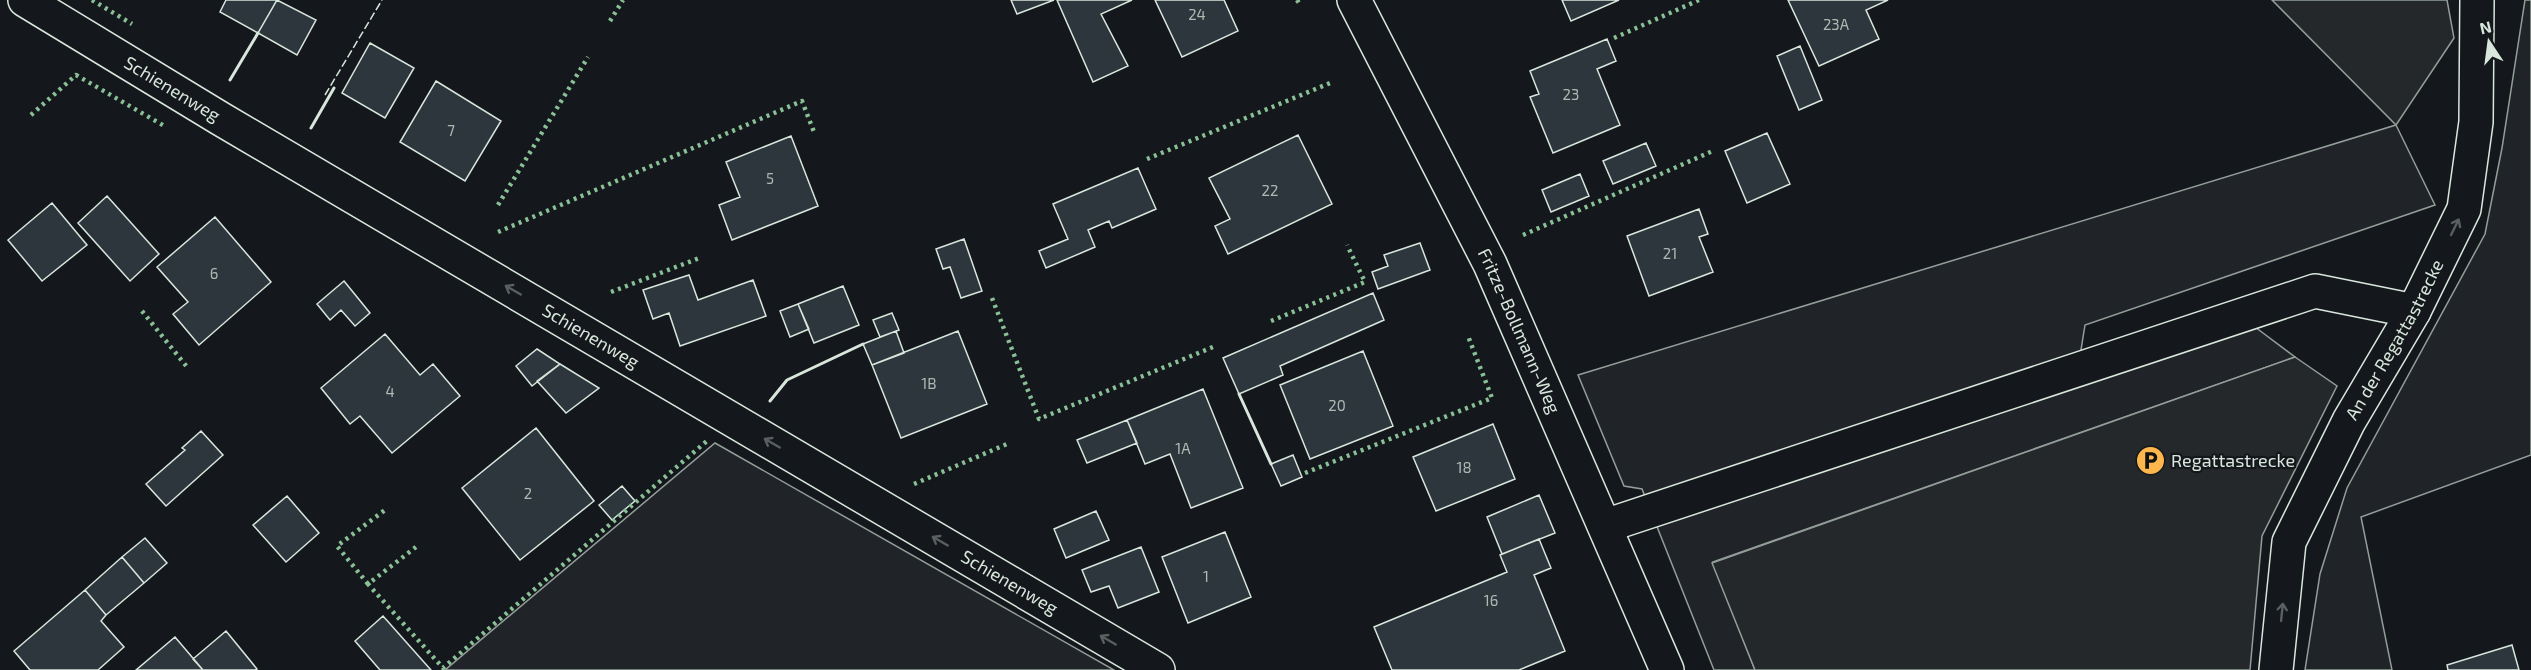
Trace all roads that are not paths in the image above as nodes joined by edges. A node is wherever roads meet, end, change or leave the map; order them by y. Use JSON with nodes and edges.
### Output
{"nodes":[{"id":1,"x":25,"y":0,"type":"edge"},
{"id":2,"x":1354,"y":0,"type":"edge"},
{"id":3,"x":2476,"y":0,"type":"edge"},
{"id":4,"x":2414,"y":311,"type":"junction"},
{"id":5,"x":1605,"y":526,"type":"junction"},
{"id":6,"x":1158,"y":670,"type":"edge"},
{"id":7,"x":1667,"y":670,"type":"edge"},
{"id":8,"x":2276,"y":670,"type":"edge"}],
"edges":[{"from":6,"to":1,"type":"street","name":"Schienenweg","one_way":true},
{"from":2,"to":5,"type":"street","name":"Fritze-Bollmann-Weg"},
{"from":4,"to":3,"type":"street","name":"An der Regattastrecke","one_way":true},
{"from":4,"to":5,"type":"street"},
{"from":8,"to":4,"type":"street","name":"An der Regattastrecke","one_way":true},
{"from":5,"to":7,"type":"street","name":"Fritze-Bollmann-Weg"}]}
